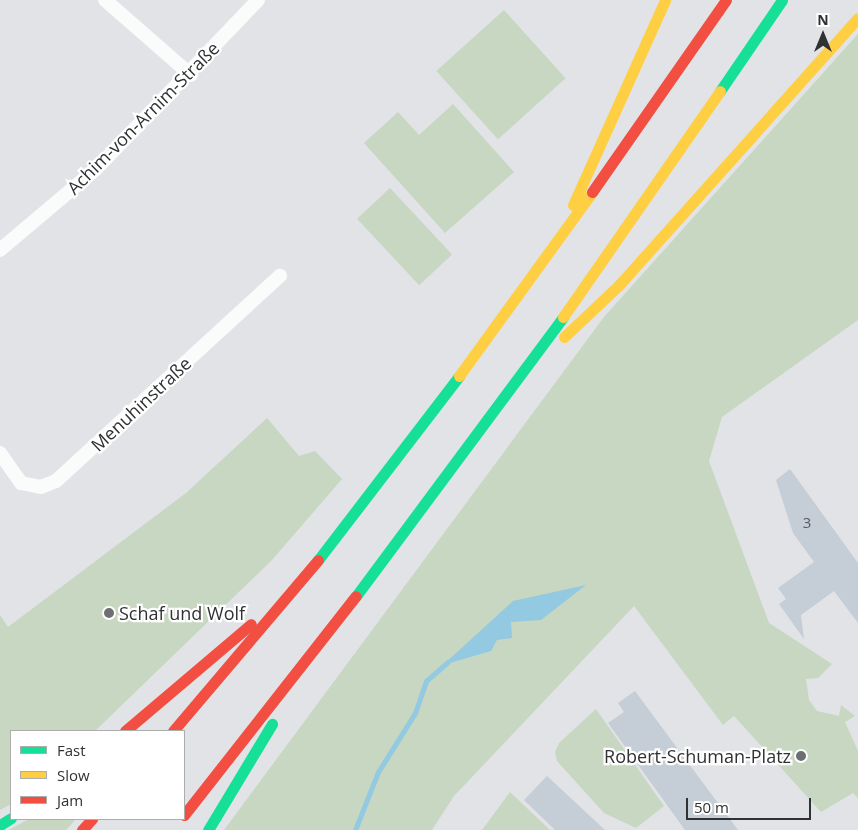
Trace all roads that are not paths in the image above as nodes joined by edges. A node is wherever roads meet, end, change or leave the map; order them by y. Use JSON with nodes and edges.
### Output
{"nodes":[{"id":1,"x":105,"y":0,"type":"edge"},
{"id":2,"x":258,"y":0,"type":"edge"},
{"id":3,"x":665,"y":0,"type":"edge"},
{"id":4,"x":726,"y":0,"type":"edge"},
{"id":5,"x":782,"y":0,"type":"edge"},
{"id":6,"x":858,"y":18,"type":"edge"},
{"id":7,"x":191,"y":75,"type":"junction"},
{"id":8,"x":1,"y":246,"type":"edge"},
{"id":9,"x":555,"y":249,"type":"junction"},
{"id":10,"x":280,"y":276,"type":"dead end"},
{"id":11,"x":525,"y":373,"type":"junction"},
{"id":12,"x":0,"y":453,"type":"edge"},
{"id":13,"x":303,"y":580,"type":"junction"},
{"id":14,"x":302,"y":668,"type":"junction"},
{"id":15,"x":126,"y":730,"type":"edge"},
{"id":16,"x":174,"y":730,"type":"edge"},
{"id":17,"x":185,"y":813,"type":"edge"},
{"id":18,"x":91,"y":820,"type":"edge"},
{"id":19,"x":82,"y":830,"type":"edge"},
{"id":20,"x":208,"y":830,"type":"edge"}],
"edges":[{"from":1,"to":7,"type":"street"},
{"from":2,"to":7,"type":"street","name":"Achim-von-Arnim-Straße"},
{"from":3,"to":9,"type":"highway"},
{"from":4,"to":9,"type":"highway"},
{"from":5,"to":11,"type":"highway"},
{"from":6,"to":11,"type":"highway"},
{"from":7,"to":8,"type":"street","name":"Achim-von-Arnim-Straße"},
{"from":9,"to":13,"type":"highway"},
{"from":10,"to":12,"type":"street","name":"Menuhinstraße"},
{"from":11,"to":14,"type":"highway"},
{"from":13,"to":15,"type":"highway"},
{"from":13,"to":16,"type":"highway"},
{"from":14,"to":17,"type":"highway"},
{"from":14,"to":20,"type":"highway"},
{"from":18,"to":19,"type":"highway"}]}
